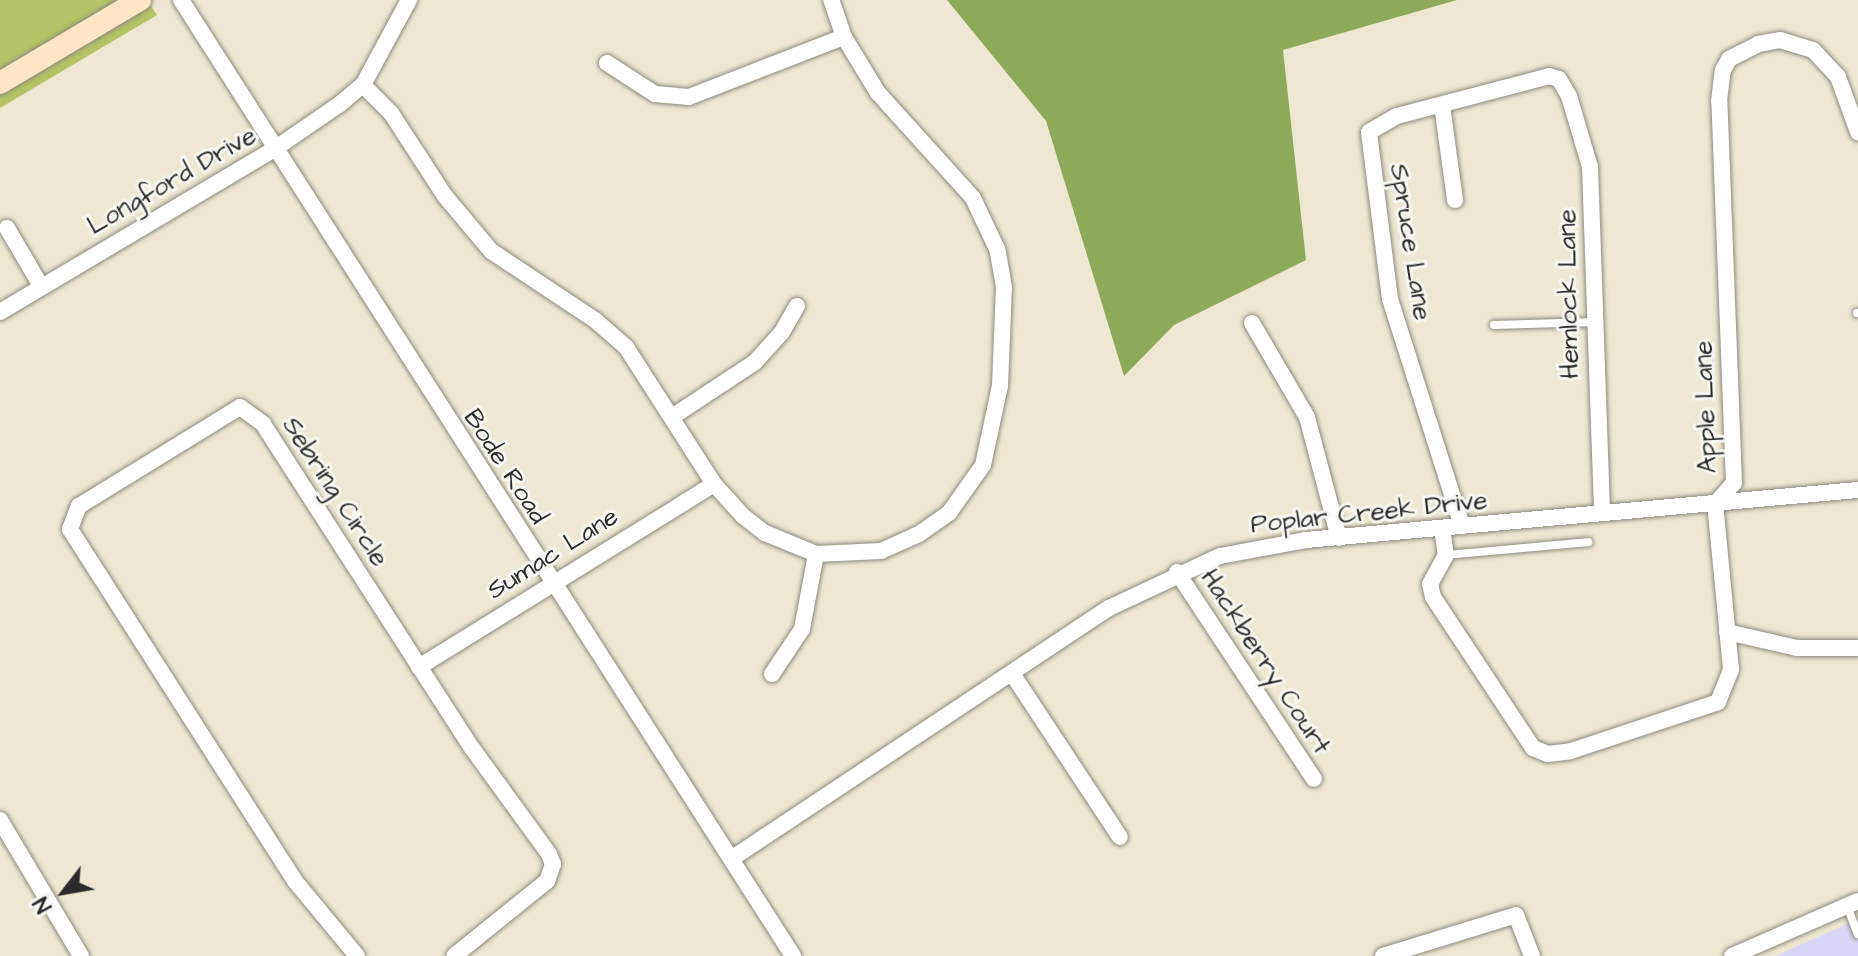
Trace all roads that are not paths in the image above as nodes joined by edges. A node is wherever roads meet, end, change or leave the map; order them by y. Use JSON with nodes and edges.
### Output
{"nodes":[{"id":1,"x":140,"y":0,"type":"edge"},
{"id":2,"x":181,"y":0,"type":"edge"},
{"id":3,"x":409,"y":0,"type":"edge"},
{"id":4,"x":831,"y":0,"type":"edge"},
{"id":5,"x":844,"y":37,"type":"junction"},
{"id":6,"x":607,"y":63,"type":"dead end"},
{"id":7,"x":1559,"y":79,"type":"joint"},
{"id":8,"x":0,"y":83,"type":"edge"},
{"id":9,"x":363,"y":85,"type":"junction"},
{"id":10,"x":1442,"y":105,"type":"junction"},
{"id":11,"x":1858,"y":132,"type":"edge"},
{"id":12,"x":273,"y":150,"type":"junction"},
{"id":13,"x":1455,"y":200,"type":"dead end"},
{"id":14,"x":7,"y":228,"type":"dead end"},
{"id":15,"x":41,"y":286,"type":"junction"},
{"id":16,"x":797,"y":306,"type":"dead end"},
{"id":17,"x":0,"y":312,"type":"edge"},
{"id":18,"x":1595,"y":322,"type":"junction"},
{"id":19,"x":1252,"y":323,"type":"dead end"},
{"id":20,"x":1494,"y":325,"type":"dead end"},
{"id":21,"x":672,"y":417,"type":"junction"},
{"id":22,"x":714,"y":484,"type":"junction"},
{"id":23,"x":1858,"y":490,"type":"edge"},
{"id":24,"x":1715,"y":504,"type":"junction"},
{"id":25,"x":1602,"y":513,"type":"junction"},
{"id":26,"x":1462,"y":526,"type":"junction"},
{"id":27,"x":1442,"y":528,"type":"junction"},
{"id":28,"x":1339,"y":538,"type":"junction"},
{"id":29,"x":1588,"y":542,"type":"dead end"},
{"id":30,"x":816,"y":554,"type":"junction"},
{"id":31,"x":1446,"y":555,"type":"junction"},
{"id":32,"x":1177,"y":572,"type":"junction"},
{"id":33,"x":551,"y":583,"type":"junction"},
{"id":34,"x":1727,"y":632,"type":"junction"},
{"id":35,"x":1858,"y":648,"type":"edge"},
{"id":36,"x":419,"y":667,"type":"junction"},
{"id":37,"x":772,"y":674,"type":"dead end"},
{"id":38,"x":1013,"y":675,"type":"junction"},
{"id":39,"x":1314,"y":779,"type":"dead end"},
{"id":40,"x":0,"y":820,"type":"edge"},
{"id":41,"x":1120,"y":837,"type":"dead end"},
{"id":42,"x":731,"y":859,"type":"junction"},
{"id":43,"x":1852,"y":903,"type":"edge"},
{"id":44,"x":1858,"y":934,"type":"edge"},
{"id":45,"x":81,"y":956,"type":"edge"},
{"id":46,"x":357,"y":956,"type":"edge"},
{"id":47,"x":454,"y":956,"type":"edge"},
{"id":48,"x":793,"y":956,"type":"edge"},
{"id":49,"x":1383,"y":956,"type":"edge"},
{"id":50,"x":1532,"y":956,"type":"edge"},
{"id":51,"x":1732,"y":956,"type":"edge"}],
"edges":[{"from":1,"to":8,"type":"street"},
{"from":2,"to":12,"type":"street","name":"Bode Road"},
{"from":3,"to":9,"type":"street"},
{"from":4,"to":5,"type":"street"},
{"from":5,"to":6,"type":"street"},
{"from":5,"to":30,"type":"street"},
{"from":7,"to":10,"type":"street","name":"Spruce Lane"},
{"from":7,"to":18,"type":"street","name":"Hemlock Lane"},
{"from":9,"to":12,"type":"street","name":"Longford Drive"},
{"from":9,"to":21,"type":"street"},
{"from":10,"to":13,"type":"street"},
{"from":10,"to":26,"type":"street","name":"Spruce Lane"},
{"from":11,"to":24,"type":"street","name":"Apple Lane"},
{"from":12,"to":15,"type":"street","name":"Longford Drive"},
{"from":12,"to":33,"type":"street","name":"Bode Road"},
{"from":14,"to":15,"type":"street"},
{"from":15,"to":17,"type":"street","name":"Longford Drive"},
{"from":16,"to":21,"type":"street"},
{"from":18,"to":20,"type":"lane"},
{"from":18,"to":25,"type":"street","name":"Hemlock Lane"},
{"from":19,"to":28,"type":"street"},
{"from":21,"to":22,"type":"street"},
{"from":22,"to":30,"type":"street"},
{"from":22,"to":33,"type":"street","name":"Sumac Lane"},
{"from":23,"to":24,"type":"street","name":"Poplar Creek Drive"},
{"from":24,"to":25,"type":"street","name":"Poplar Creek Drive"},
{"from":24,"to":34,"type":"street","name":"Apple Lane"},
{"from":25,"to":26,"type":"street","name":"Poplar Creek Drive"},
{"from":26,"to":27,"type":"street","name":"Poplar Creek Drive"},
{"from":27,"to":28,"type":"street","name":"Poplar Creek Drive"},
{"from":27,"to":31,"type":"street"},
{"from":28,"to":32,"type":"street","name":"Poplar Creek Drive"},
{"from":29,"to":31,"type":"lane"},
{"from":30,"to":37,"type":"street"},
{"from":31,"to":34,"type":"street","name":"Apple Lane"},
{"from":32,"to":38,"type":"street","name":"Poplar Creek Drive"},
{"from":32,"to":39,"type":"street","name":"Hackberry Court"},
{"from":33,"to":36,"type":"street","name":"Sumac Lane"},
{"from":33,"to":42,"type":"street","name":"Bode Road"},
{"from":34,"to":35,"type":"street"},
{"from":36,"to":46,"type":"street","name":"Sebring Circle"},
{"from":36,"to":47,"type":"street","name":"Sebring Circle"},
{"from":38,"to":41,"type":"street"},
{"from":38,"to":42,"type":"street","name":"Poplar Creek Drive"},
{"from":40,"to":45,"type":"street"},
{"from":42,"to":48,"type":"street","name":"Bode Road"},
{"from":43,"to":44,"type":"lane"},
{"from":43,"to":51,"type":"street"},
{"from":49,"to":50,"type":"street"}]}
